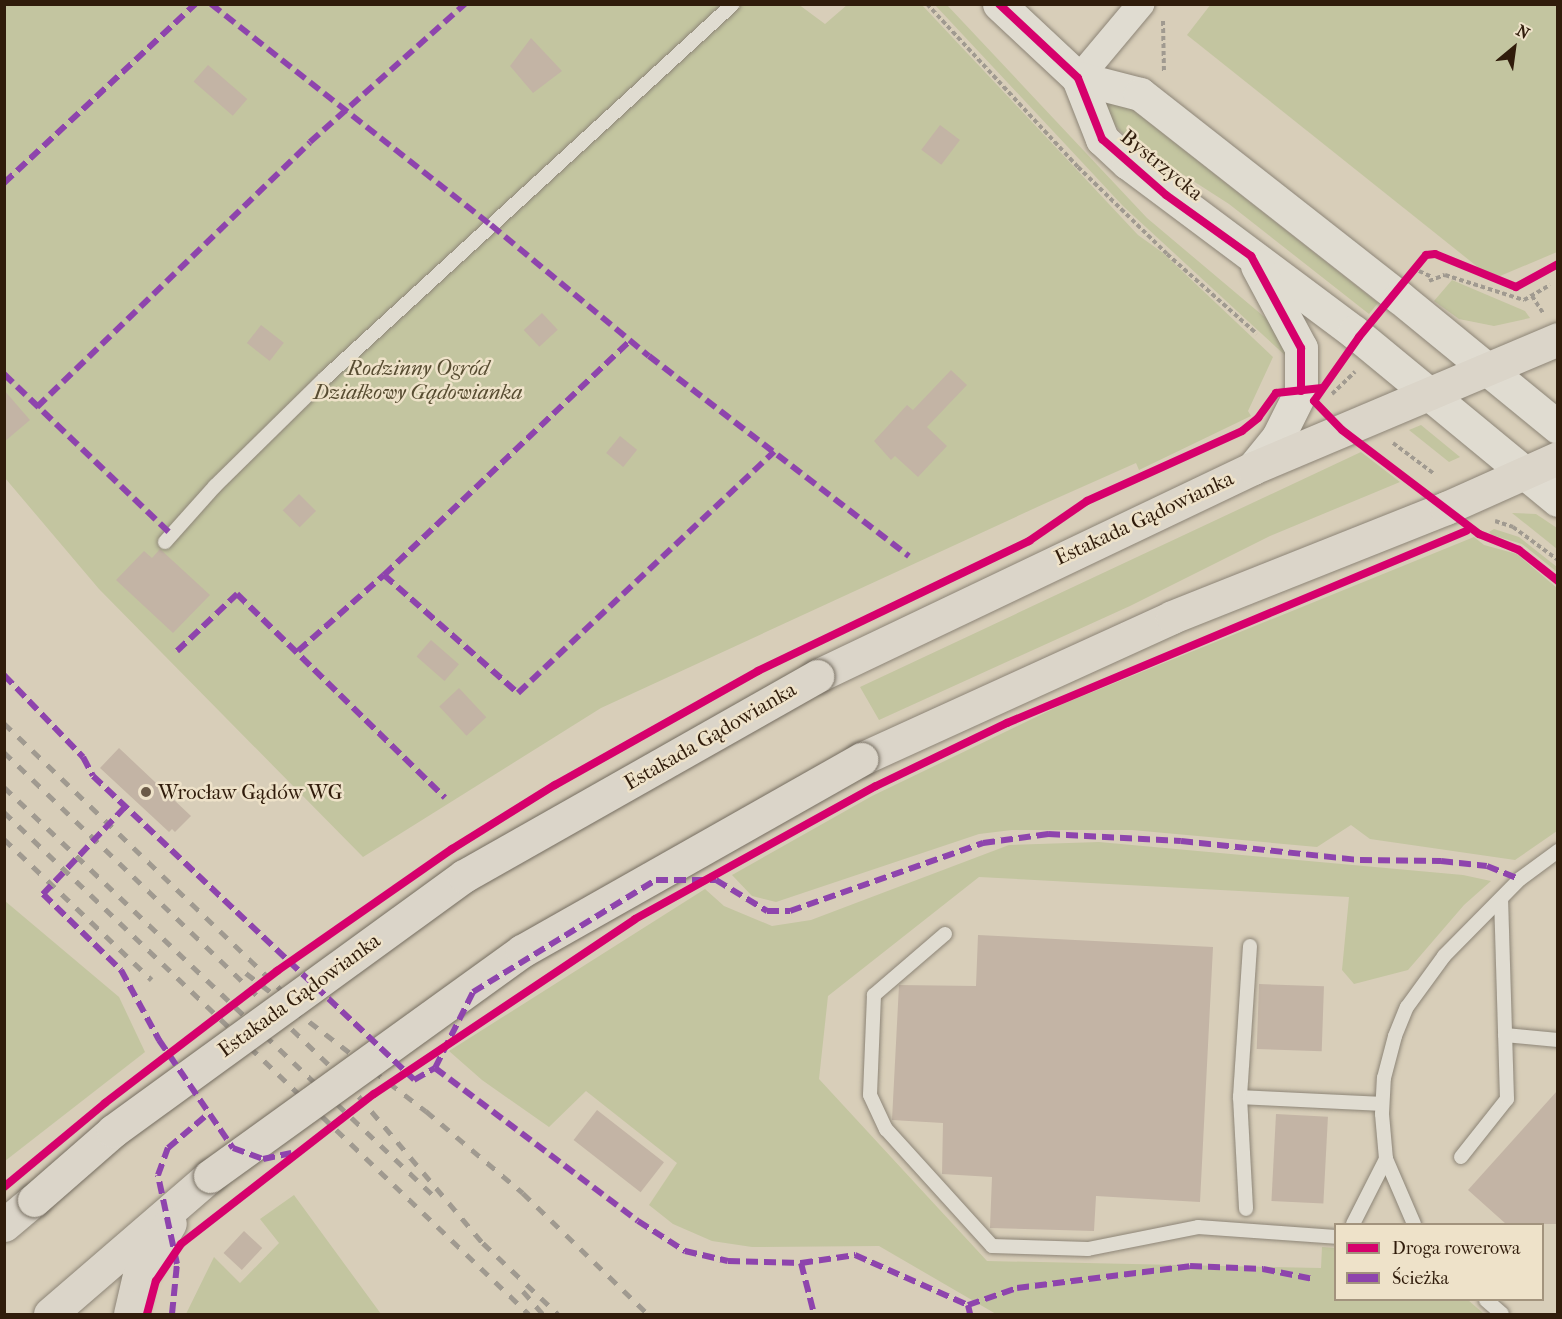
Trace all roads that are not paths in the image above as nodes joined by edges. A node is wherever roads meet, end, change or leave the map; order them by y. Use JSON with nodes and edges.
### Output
{"nodes":[{"id":1,"x":733,"y":4,"type":"edge"},
{"id":2,"x":999,"y":4,"type":"edge"},
{"id":3,"x":1147,"y":8,"type":"edge"},
{"id":4,"x":1078,"y":78,"type":"junction"},
{"id":5,"x":1251,"y":256,"type":"junction"},
{"id":6,"x":1551,"y":327,"type":"edge"},
{"id":7,"x":1486,"y":367,"type":"junction"},
{"id":8,"x":1426,"y":393,"type":"junction"},
{"id":9,"x":1557,"y":427,"type":"edge"},
{"id":10,"x":1557,"y":458,"type":"edge"},
{"id":11,"x":1253,"y":468,"type":"junction"},
{"id":12,"x":1524,"y":472,"type":"junction"},
{"id":13,"x":1557,"y":500,"type":"edge"},
{"id":14,"x":165,"y":542,"type":"dead end"},
{"id":15,"x":1557,"y":851,"type":"edge"},
{"id":16,"x":1501,"y":900,"type":"junction"},
{"id":17,"x":945,"y":934,"type":"dead end"},
{"id":18,"x":1250,"y":946,"type":"dead end"},
{"id":19,"x":1505,"y":1035,"type":"junction"},
{"id":20,"x":1557,"y":1040,"type":"edge"},
{"id":21,"x":1240,"y":1097,"type":"junction"},
{"id":22,"x":1382,"y":1104,"type":"junction"},
{"id":23,"x":1461,"y":1158,"type":"dead end"},
{"id":24,"x":1386,"y":1159,"type":"junction"},
{"id":25,"x":210,"y":1176,"type":"junction"},
{"id":26,"x":1246,"y":1209,"type":"dead end"},
{"id":27,"x":1354,"y":1223,"type":"edge"},
{"id":28,"x":1414,"y":1223,"type":"edge"},
{"id":29,"x":4,"y":1225,"type":"edge"},
{"id":30,"x":1334,"y":1237,"type":"edge"},
{"id":31,"x":1488,"y":1301,"type":"edge"},
{"id":32,"x":50,"y":1314,"type":"edge"},
{"id":33,"x":130,"y":1314,"type":"edge"},
{"id":34,"x":1502,"y":1314,"type":"edge"}],
"edges":[{"from":1,"to":14,"type":"lane"},
{"from":2,"to":4,"type":"street","name":"Bystrzycka"},
{"from":3,"to":4,"type":"street"},
{"from":4,"to":5,"type":"street","name":"Bystrzycka"},
{"from":4,"to":7,"type":"street","name":"Bystrzycka"},
{"from":5,"to":8,"type":"street","name":"Bystrzycka"},
{"from":5,"to":11,"type":"street"},
{"from":6,"to":7,"type":"main road","name":"Estakada Gądowianka"},
{"from":7,"to":8,"type":"main road","name":"Estakada Gądowianka"},
{"from":7,"to":9,"type":"street","name":"Bystrzycka"},
{"from":8,"to":11,"type":"main road","name":"Estakada Gądowianka"},
{"from":8,"to":12,"type":"street","name":"Bystrzycka"},
{"from":10,"to":12,"type":"main road"},
{"from":11,"to":29,"type":"main road","name":"Estakada Gądowianka","bridge":true},
{"from":12,"to":13,"type":"street","name":"Bystrzycka"},
{"from":12,"to":25,"type":"main road","bridge":true},
{"from":15,"to":16,"type":"lane"},
{"from":16,"to":19,"type":"lane"},
{"from":16,"to":22,"type":"lane"},
{"from":17,"to":30,"type":"lane"},
{"from":18,"to":21,"type":"lane"},
{"from":19,"to":20,"type":"lane"},
{"from":19,"to":23,"type":"lane"},
{"from":21,"to":22,"type":"lane"},
{"from":21,"to":26,"type":"lane"},
{"from":22,"to":24,"type":"lane"},
{"from":24,"to":27,"type":"lane"},
{"from":24,"to":28,"type":"lane"},
{"from":25,"to":32,"type":"main road"},
{"from":25,"to":33,"type":"main road"},
{"from":31,"to":34,"type":"lane"}]}
